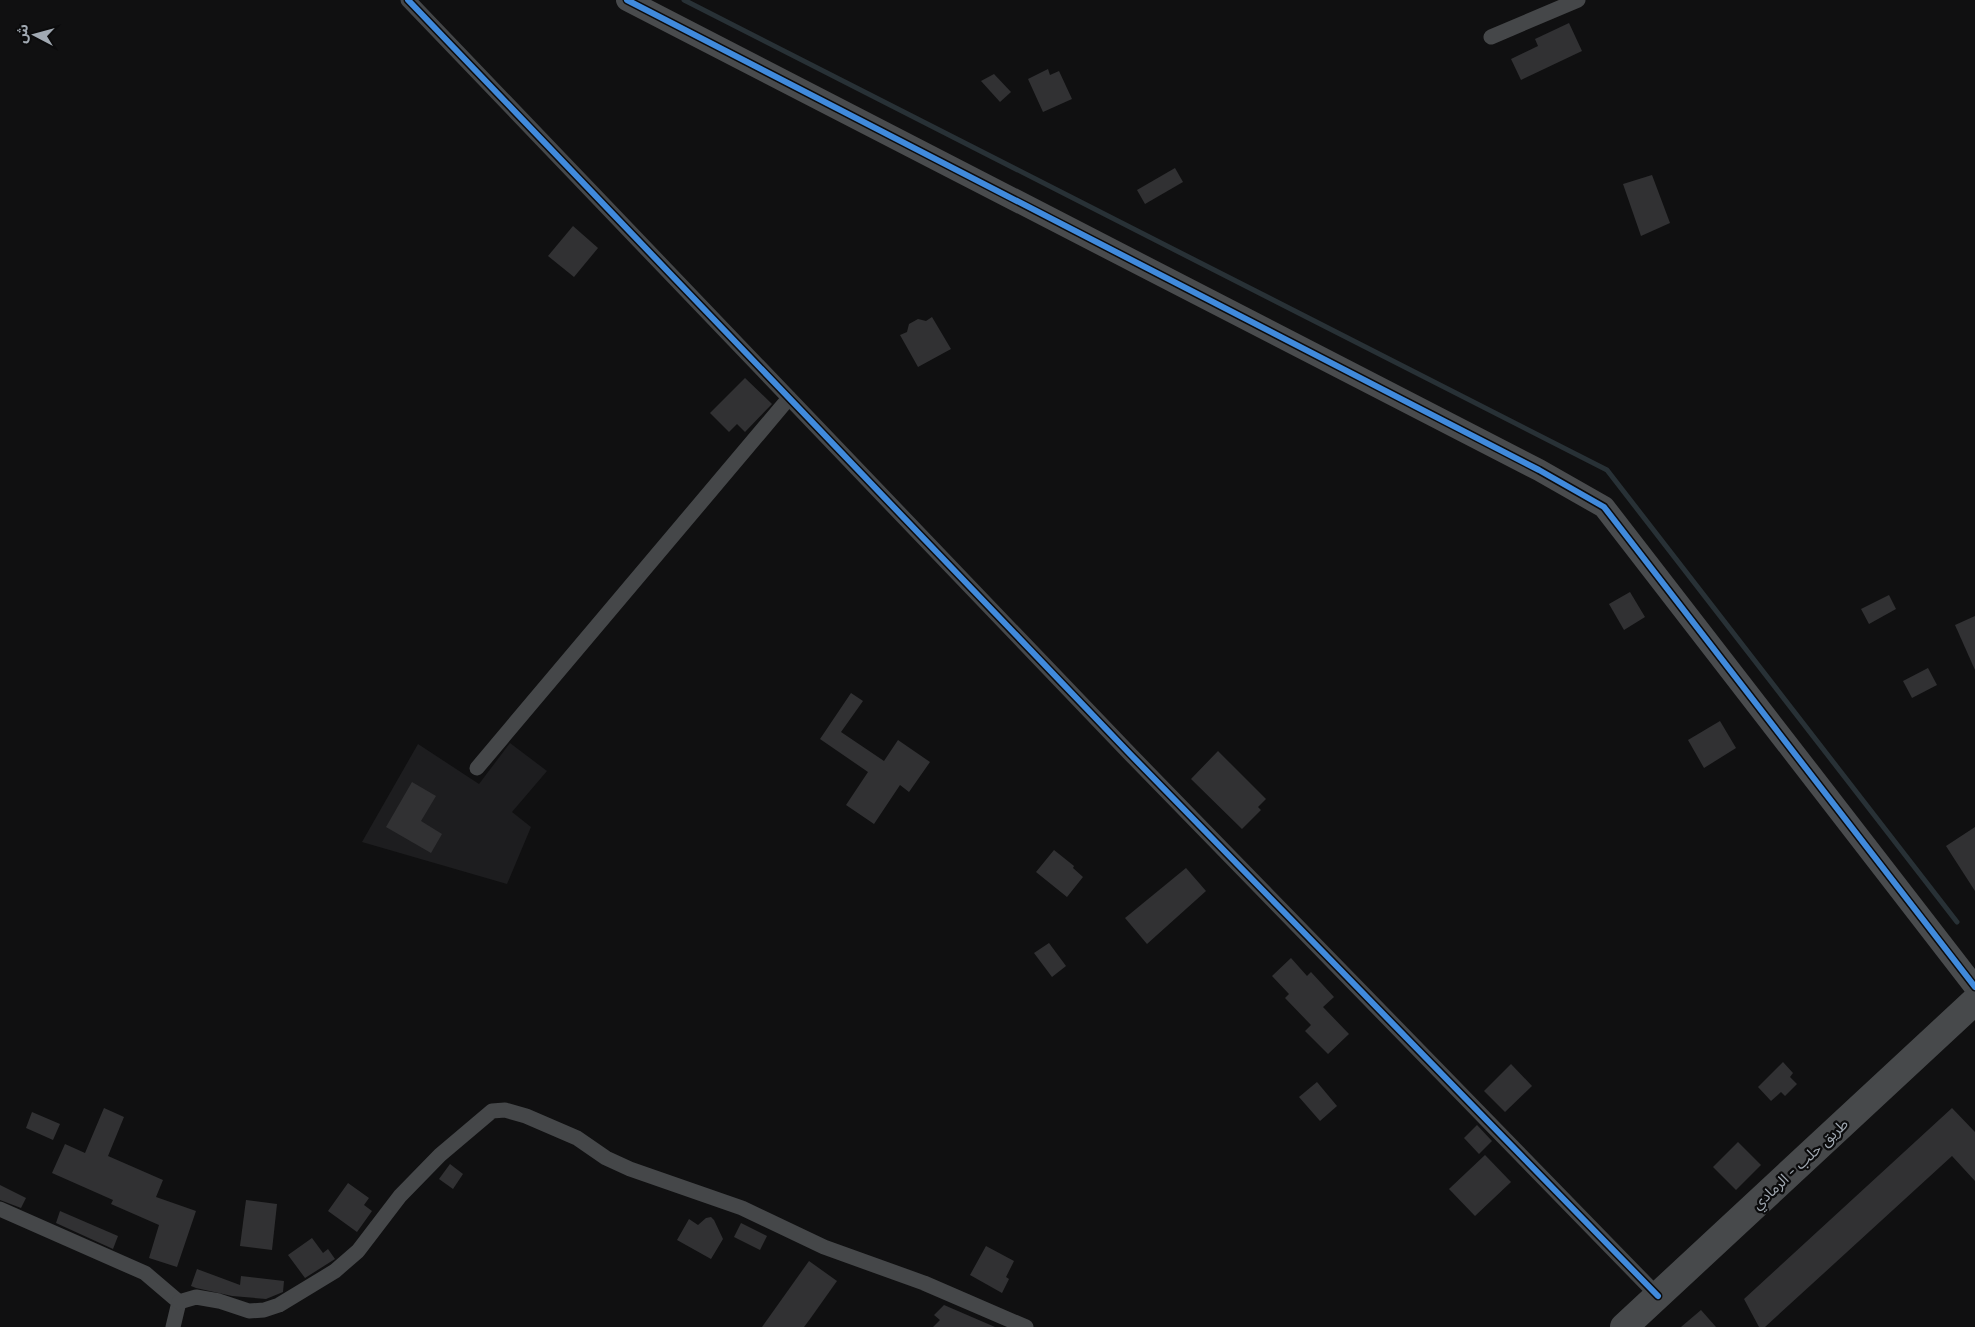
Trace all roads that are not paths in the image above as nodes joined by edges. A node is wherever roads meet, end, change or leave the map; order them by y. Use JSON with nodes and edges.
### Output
{"nodes":[{"id":1,"x":408,"y":0,"type":"edge"},
{"id":2,"x":627,"y":0,"type":"edge"},
{"id":3,"x":1578,"y":0,"type":"edge"},
{"id":4,"x":1490,"y":37,"type":"dead end"},
{"id":5,"x":789,"y":398,"type":"junction"},
{"id":6,"x":477,"y":768,"type":"dead end"},
{"id":7,"x":1975,"y":987,"type":"edge"},
{"id":8,"x":1975,"y":1002,"type":"edge"},
{"id":9,"x":0,"y":1208,"type":"edge"},
{"id":10,"x":1658,"y":1296,"type":"junction"},
{"id":11,"x":180,"y":1302,"type":"junction"},
{"id":12,"x":173,"y":1327,"type":"edge"},
{"id":13,"x":1026,"y":1327,"type":"edge"},
{"id":14,"x":1624,"y":1327,"type":"edge"}],
"edges":[{"from":1,"to":5,"type":"street"},
{"from":2,"to":7,"type":"street"},
{"from":3,"to":4,"type":"street"},
{"from":5,"to":6,"type":"street"},
{"from":5,"to":10,"type":"street"},
{"from":8,"to":10,"type":"highway","name":"طريق حلب - الرمادي"},
{"from":9,"to":11,"type":"street"},
{"from":10,"to":14,"type":"highway","name":"طريق حلب - الرمادي"},
{"from":11,"to":12,"type":"street"},
{"from":11,"to":13,"type":"street"}]}
